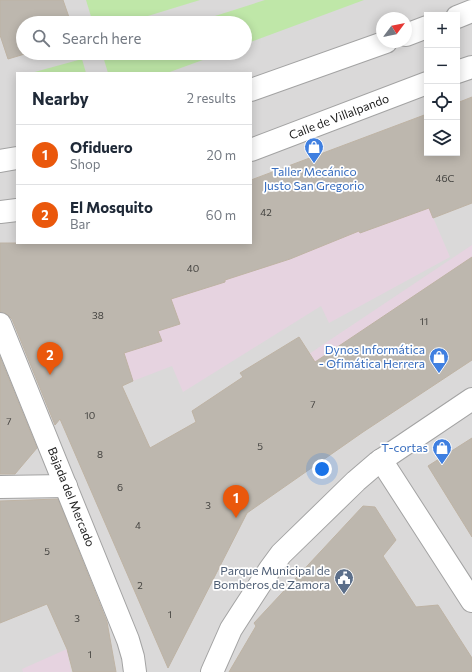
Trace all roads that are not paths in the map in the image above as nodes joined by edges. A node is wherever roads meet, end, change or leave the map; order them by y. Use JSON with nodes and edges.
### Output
{"nodes":[{"id":1,"x":472,"y":11,"type":"edge"},
{"id":2,"x":460,"y":16,"type":"edge"},
{"id":3,"x":424,"y":28,"type":"edge"},
{"id":4,"x":412,"y":33,"type":"edge"},
{"id":5,"x":376,"y":46,"type":"edge"},
{"id":6,"x":472,"y":66,"type":"edge"},
{"id":7,"x":460,"y":71,"type":"edge"},
{"id":8,"x":424,"y":85,"type":"edge"},
{"id":9,"x":252,"y":90,"type":"edge"},
{"id":10,"x":252,"y":150,"type":"edge"},
{"id":11,"x":16,"y":158,"type":"edge"},
{"id":12,"x":0,"y":160,"type":"edge"},
{"id":13,"x":16,"y":210,"type":"edge"},
{"id":14,"x":0,"y":212,"type":"edge"},
{"id":15,"x":0,"y":324,"type":"edge"},
{"id":16,"x":472,"y":399,"type":"edge"},
{"id":17,"x":381,"y":460,"type":"junction"},
{"id":18,"x":0,"y":486,"type":"edge"},
{"id":19,"x":66,"y":486,"type":"junction"},
{"id":20,"x":472,"y":601,"type":"edge"},
{"id":21,"x":135,"y":672,"type":"edge"},
{"id":22,"x":212,"y":672,"type":"edge"}],
"edges":[{"from":1,"to":2,"type":"street"},
{"from":3,"to":4,"type":"street"},
{"from":5,"to":9,"type":"street"},
{"from":6,"to":7,"type":"street"},
{"from":8,"to":10,"type":"street","name":"Calle de Villalpando"},
{"from":11,"to":12,"type":"street"},
{"from":13,"to":14,"type":"street"},
{"from":15,"to":19,"type":"street","name":"Bajada del Mercado"},
{"from":16,"to":17,"type":"street"},
{"from":17,"to":20,"type":"street"},
{"from":17,"to":22,"type":"street"},
{"from":18,"to":19,"type":"street"},
{"from":19,"to":21,"type":"street","name":"Bajada del Mercado"}]}
